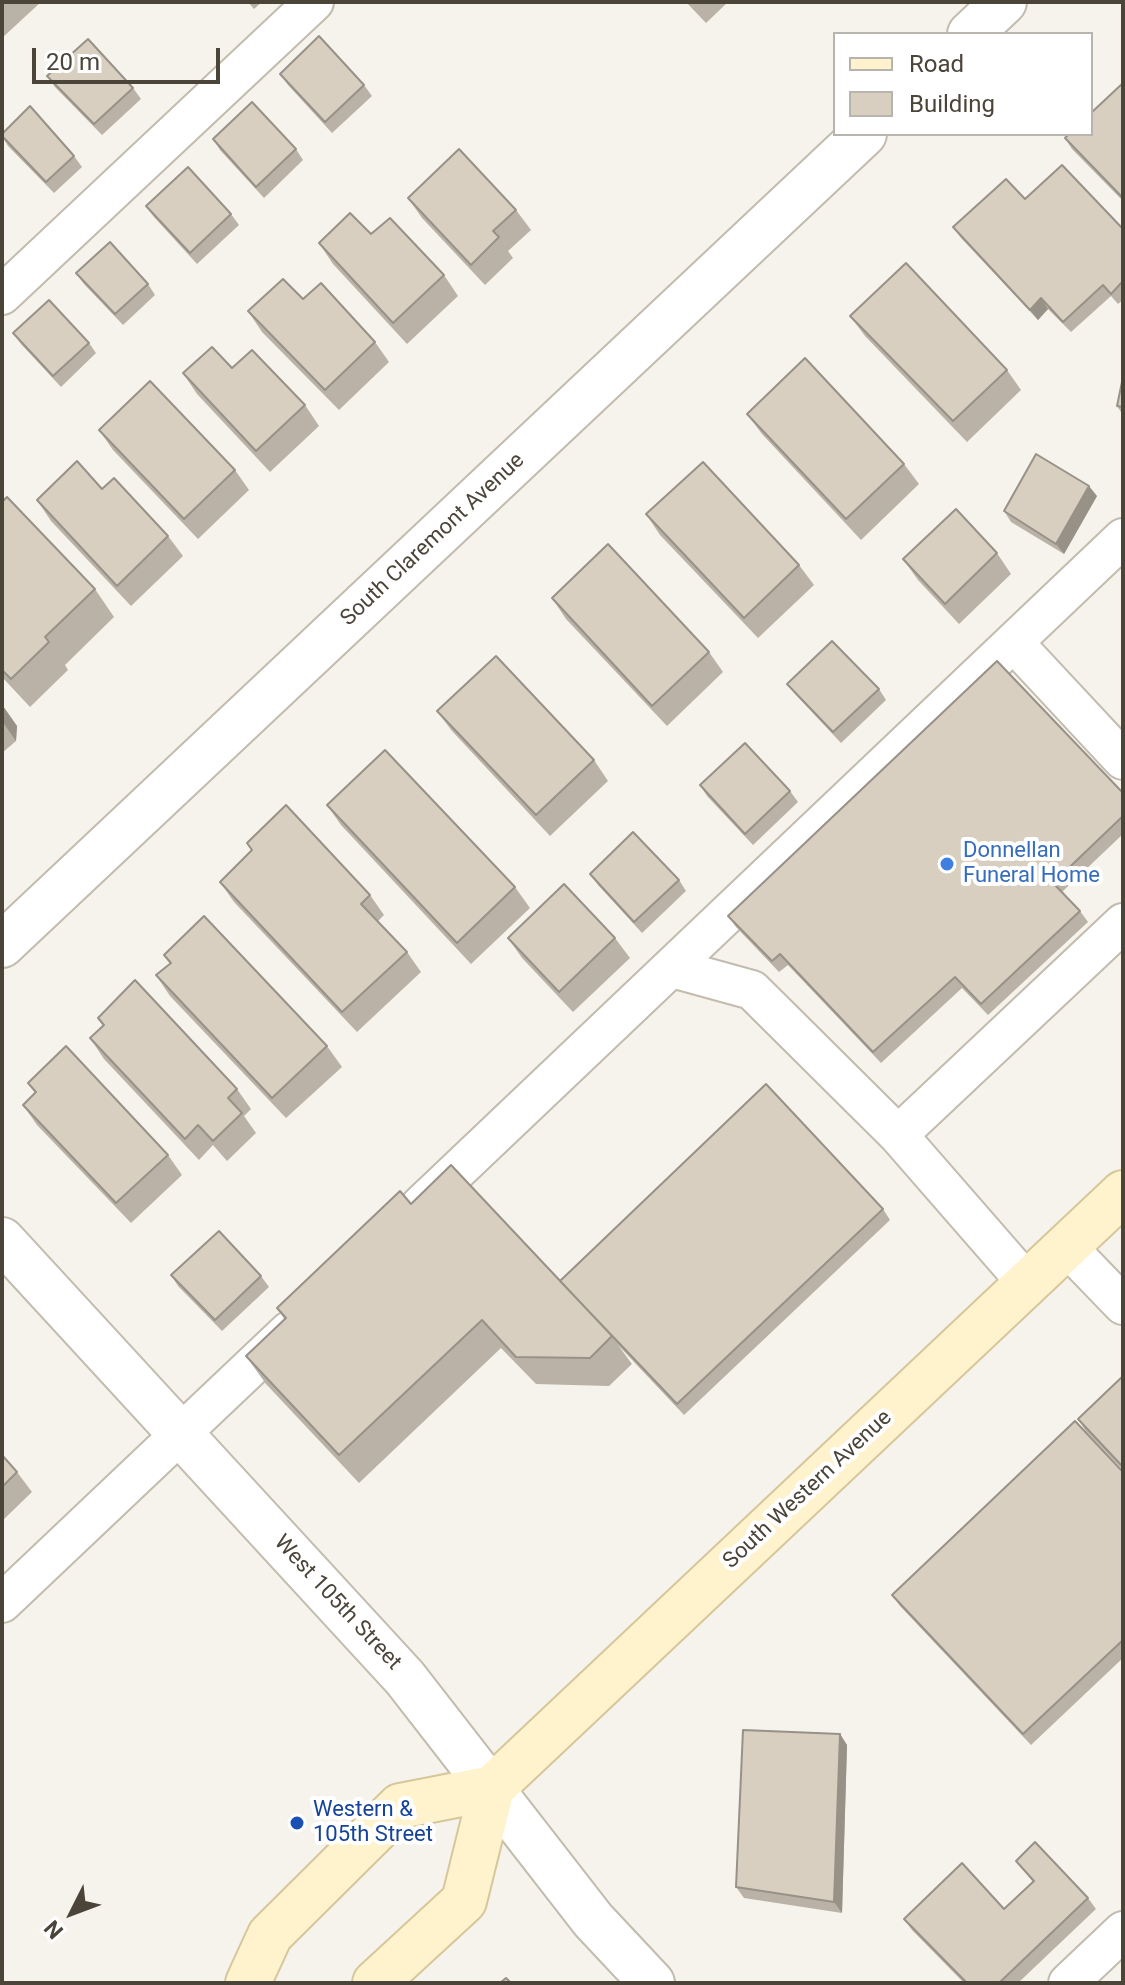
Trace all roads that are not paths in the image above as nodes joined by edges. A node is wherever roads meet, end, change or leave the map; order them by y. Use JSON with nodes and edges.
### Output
{"nodes":[{"id":1,"x":314,"y":2,"type":"edge"},
{"id":2,"x":1004,"y":2,"type":"edge"},
{"id":3,"x":972,"y":32,"type":"edge"},
{"id":4,"x":862,"y":136,"type":"edge"},
{"id":5,"x":2,"y":295,"type":"edge"},
{"id":6,"x":1117,"y":556,"type":"edge"},
{"id":7,"x":1014,"y":643,"type":"junction"},
{"id":8,"x":1123,"y":760,"type":"edge"},
{"id":9,"x":1123,"y":923,"type":"edge"},
{"id":10,"x":2,"y":945,"type":"edge"},
{"id":11,"x":672,"y":968,"type":"junction"},
{"id":12,"x":898,"y":1135,"type":"junction"},
{"id":13,"x":1123,"y":1193,"type":"edge"},
{"id":14,"x":397,"y":1228,"type":"edge"},
{"id":15,"x":2,"y":1240,"type":"edge"},
{"id":16,"x":1066,"y":1246,"type":"junction"},
{"id":17,"x":1027,"y":1283,"type":"junction"},
{"id":18,"x":317,"y":1304,"type":"edge"},
{"id":19,"x":1123,"y":1305,"type":"edge"},
{"id":20,"x":180,"y":1434,"type":"junction"},
{"id":21,"x":2,"y":1603,"type":"edge"},
{"id":22,"x":492,"y":1788,"type":"junction"},
{"id":23,"x":1123,"y":1931,"type":"edge"},
{"id":24,"x":248,"y":1983,"type":"edge"},
{"id":25,"x":375,"y":1983,"type":"edge"},
{"id":26,"x":652,"y":1983,"type":"edge"},
{"id":27,"x":1068,"y":1983,"type":"edge"}],
"edges":[{"from":1,"to":5,"type":"lane"},
{"from":2,"to":3,"type":"street"},
{"from":4,"to":10,"type":"street","name":"South Claremont Avenue"},
{"from":6,"to":7,"type":"lane"},
{"from":7,"to":8,"type":"lane"},
{"from":7,"to":11,"type":"lane"},
{"from":9,"to":12,"type":"lane"},
{"from":11,"to":12,"type":"lane"},
{"from":11,"to":14,"type":"lane"},
{"from":12,"to":17,"type":"lane"},
{"from":13,"to":16,"type":"main road","name":"South Western Avenue"},
{"from":15,"to":20,"type":"street","name":"West 105th Street"},
{"from":16,"to":17,"type":"main road","name":"South Western Avenue"},
{"from":16,"to":19,"type":"lane"},
{"from":17,"to":22,"type":"main road","name":"South Western Avenue"},
{"from":18,"to":20,"type":"lane"},
{"from":20,"to":21,"type":"lane"},
{"from":20,"to":22,"type":"street","name":"West 105th Street"},
{"from":22,"to":24,"type":"main road"},
{"from":22,"to":25,"type":"main road"},
{"from":22,"to":26,"type":"street","name":"West 105th Street"},
{"from":23,"to":27,"type":"lane"}]}
